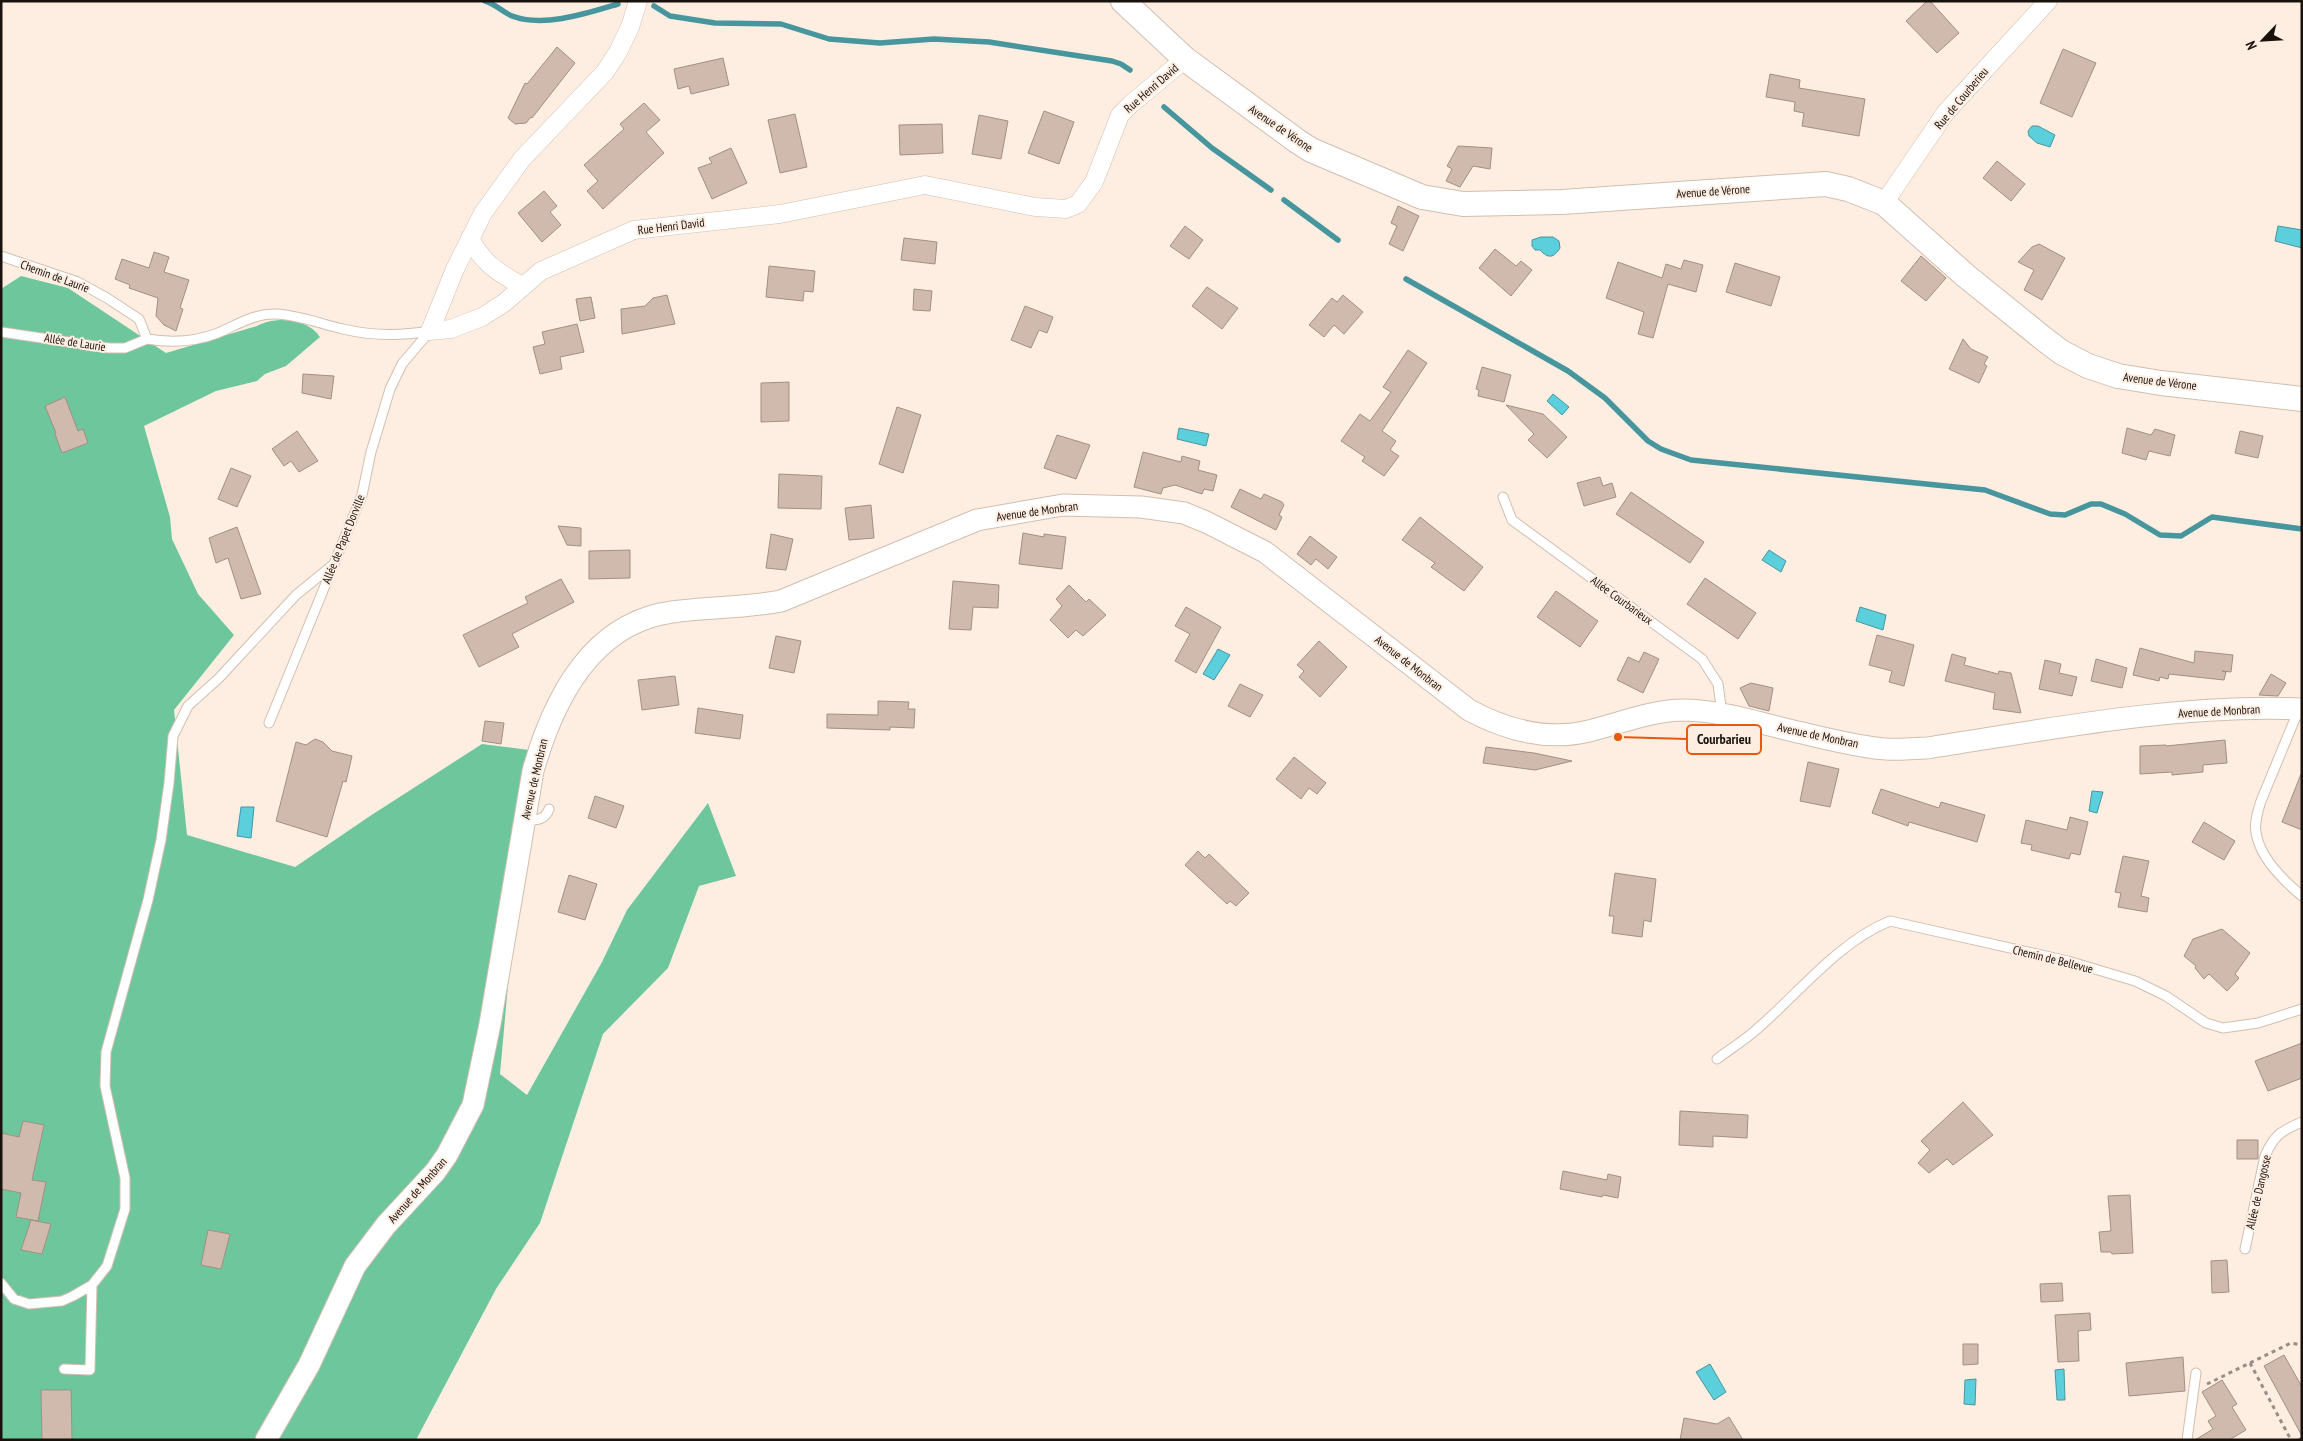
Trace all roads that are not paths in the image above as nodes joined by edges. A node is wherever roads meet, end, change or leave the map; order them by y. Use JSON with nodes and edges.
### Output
{"nodes":[{"id":1,"x":1123,"y":1,"type":"edge"},
{"id":2,"x":2048,"y":1,"type":"edge"},
{"id":3,"x":637,"y":3,"type":"edge"},
{"id":4,"x":1184,"y":59,"type":"junction"},
{"id":5,"x":1884,"y":203,"type":"junction"},
{"id":6,"x":470,"y":238,"type":"junction"},
{"id":7,"x":1,"y":256,"type":"edge"},
{"id":8,"x":522,"y":286,"type":"junction"},
{"id":9,"x":430,"y":331,"type":"junction"},
{"id":10,"x":1,"y":332,"type":"edge"},
{"id":11,"x":147,"y":339,"type":"junction"},
{"id":12,"x":2302,"y":399,"type":"edge"},
{"id":13,"x":1503,"y":497,"type":"dead end"},
{"id":14,"x":334,"y":564,"type":"junction"},
{"id":15,"x":2300,"y":709,"type":"edge"},
{"id":16,"x":1722,"y":714,"type":"junction"},
{"id":17,"x":269,"y":723,"type":"dead end"},
{"id":18,"x":549,"y":809,"type":"dead end"},
{"id":19,"x":524,"y":820,"type":"junction"},
{"id":20,"x":2302,"y":896,"type":"edge"},
{"id":21,"x":2302,"y":1010,"type":"edge"},
{"id":22,"x":1717,"y":1059,"type":"dead end"},
{"id":23,"x":2302,"y":1122,"type":"edge"},
{"id":24,"x":2245,"y":1249,"type":"dead end"},
{"id":25,"x":1,"y":1283,"type":"edge"},
{"id":26,"x":92,"y":1285,"type":"junction"},
{"id":27,"x":64,"y":1369,"type":"dead end"},
{"id":28,"x":2196,"y":1373,"type":"dead end"},
{"id":29,"x":266,"y":1440,"type":"edge"},
{"id":30,"x":2187,"y":1440,"type":"edge"}],
"edges":[{"from":1,"to":4,"type":"main road","name":"Avenue de Vérone"},
{"from":2,"to":5,"type":"street","name":"Rue de Courberieu"},
{"from":3,"to":6,"type":"street"},
{"from":4,"to":5,"type":"main road","name":"Avenue de Vérone"},
{"from":4,"to":8,"type":"street","name":"Rue Henri David"},
{"from":5,"to":12,"type":"main road","name":"Avenue de Vérone"},
{"from":6,"to":8,"type":"street"},
{"from":6,"to":9,"type":"street"},
{"from":7,"to":11,"type":"lane","name":"Chemin de Laurie"},
{"from":8,"to":9,"type":"street","name":"Rue Henri David"},
{"from":9,"to":11,"type":"lane"},
{"from":9,"to":14,"type":"lane","name":"Allée de Papet Dorville"},
{"from":10,"to":11,"type":"lane","name":"Allée de Laurie"},
{"from":13,"to":16,"type":"lane","name":"Allée Courbarieux"},
{"from":14,"to":17,"type":"lane","name":"Allée de Papet Dorville"},
{"from":14,"to":26,"type":"lane"},
{"from":15,"to":16,"type":"street","name":"Avenue de Monbran"},
{"from":15,"to":20,"type":"lane"},
{"from":16,"to":19,"type":"street","name":"Avenue de Monbran"},
{"from":18,"to":19,"type":"lane"},
{"from":19,"to":29,"type":"street","name":"Avenue de Monbran"},
{"from":21,"to":22,"type":"lane","name":"Chemin de Bellevue"},
{"from":23,"to":24,"type":"lane","name":"Allée de Dangosse"},
{"from":25,"to":26,"type":"lane"},
{"from":26,"to":27,"type":"lane"},
{"from":28,"to":30,"type":"lane"}]}
